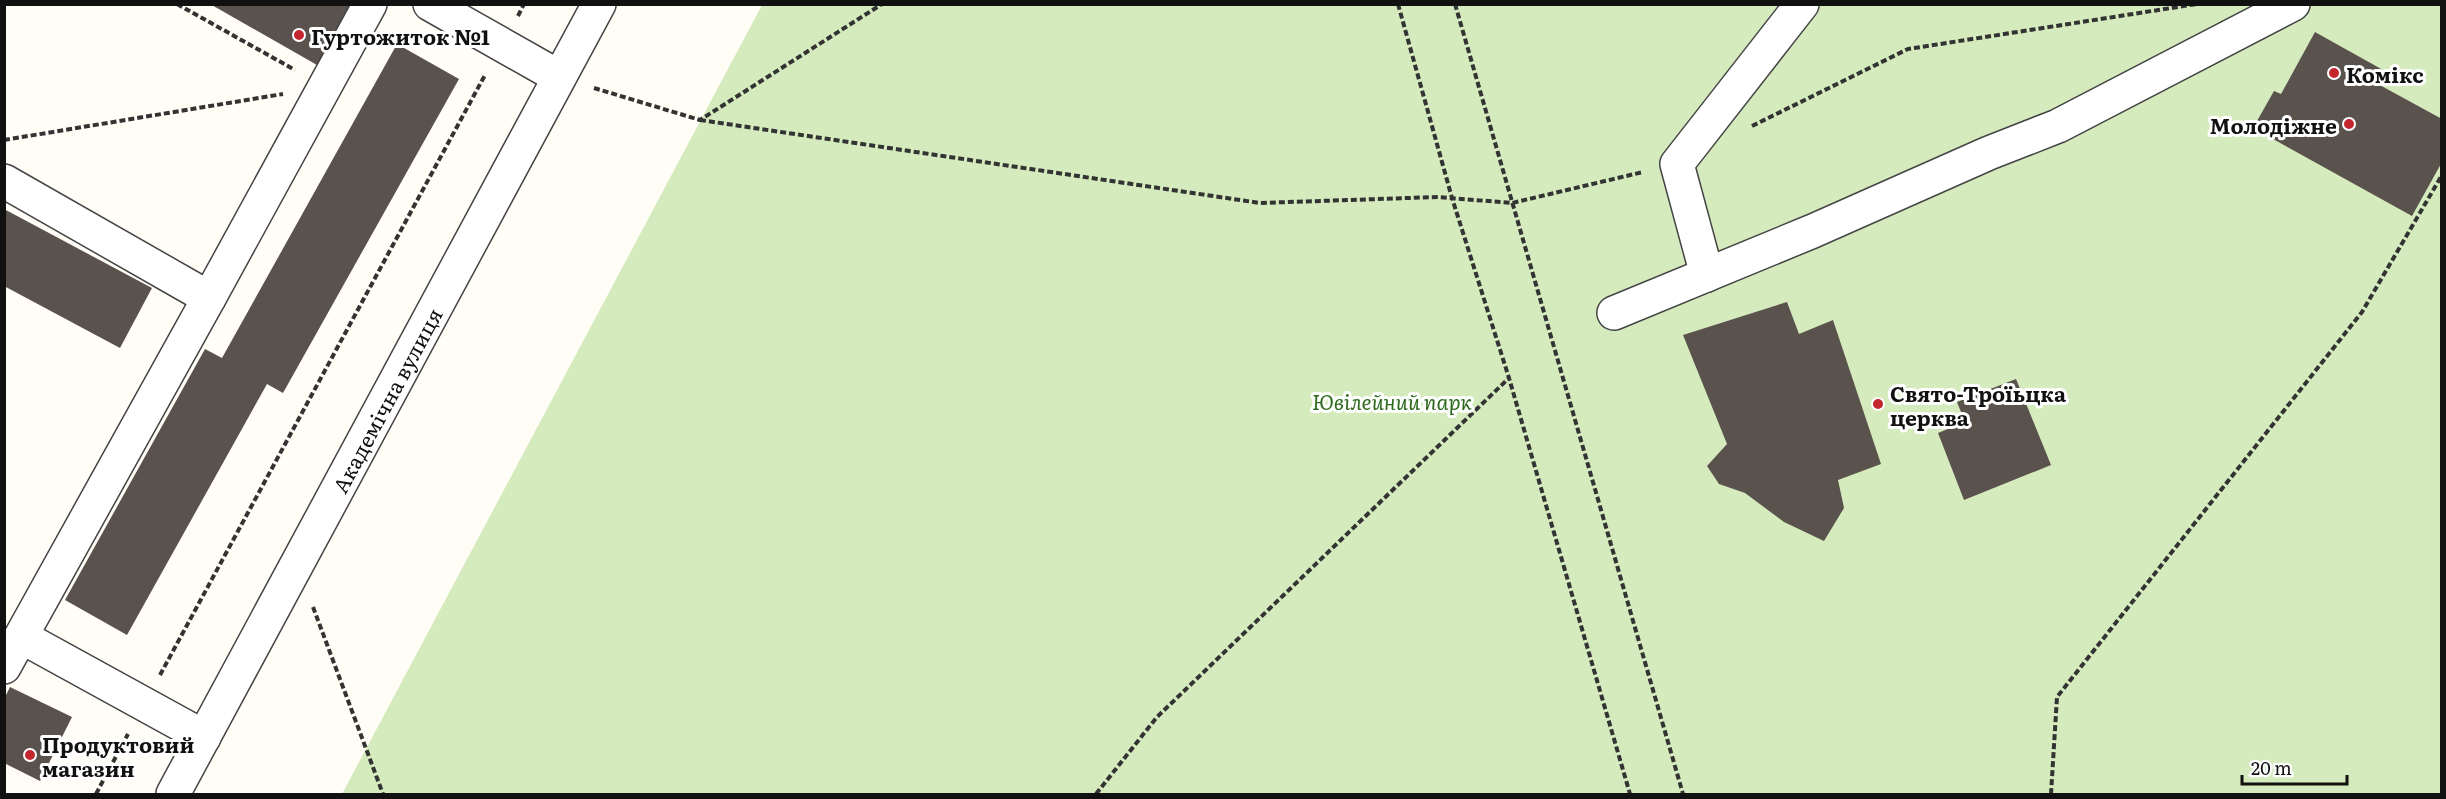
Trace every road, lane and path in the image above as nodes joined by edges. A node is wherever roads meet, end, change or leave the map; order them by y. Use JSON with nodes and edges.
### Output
{"nodes":[{"id":1,"x":177,"y":4,"type":"edge"},
{"id":2,"x":370,"y":4,"type":"edge"},
{"id":3,"x":430,"y":4,"type":"edge"},
{"id":4,"x":524,"y":4,"type":"edge"},
{"id":5,"x":599,"y":4,"type":"edge"},
{"id":6,"x":882,"y":4,"type":"edge"},
{"id":7,"x":1398,"y":4,"type":"edge"},
{"id":8,"x":1455,"y":4,"type":"edge"},
{"id":9,"x":1802,"y":4,"type":"edge"},
{"id":10,"x":2197,"y":4,"type":"edge"},
{"id":11,"x":2293,"y":4,"type":"edge"},
{"id":12,"x":502,"y":44,"type":"junction"},
{"id":13,"x":558,"y":77,"type":"junction"},
{"id":14,"x":325,"y":87,"type":"junction"},
{"id":15,"x":700,"y":120,"type":"junction"},
{"id":16,"x":1750,"y":127,"type":"dead end"},
{"id":17,"x":4,"y":140,"type":"edge"},
{"id":18,"x":1677,"y":164,"type":"junction"},
{"id":19,"x":2442,"y":175,"type":"edge"},
{"id":20,"x":4,"y":181,"type":"edge"},
{"id":21,"x":1452,"y":198,"type":"junction"},
{"id":22,"x":1512,"y":203,"type":"junction"},
{"id":23,"x":1707,"y":275,"type":"junction"},
{"id":24,"x":209,"y":298,"type":"junction"},
{"id":25,"x":1614,"y":313,"type":"dead end"},
{"id":26,"x":1509,"y":378,"type":"junction"},
{"id":27,"x":297,"y":563,"type":"junction"},
{"id":28,"x":22,"y":638,"type":"junction"},
{"id":29,"x":4,"y":667,"type":"edge"},
{"id":30,"x":144,"y":705,"type":"junction"},
{"id":31,"x":204,"y":737,"type":"junction"},
{"id":32,"x":96,"y":795,"type":"edge"},
{"id":33,"x":173,"y":795,"type":"edge"},
{"id":34,"x":383,"y":795,"type":"edge"},
{"id":35,"x":1096,"y":795,"type":"edge"},
{"id":36,"x":1630,"y":795,"type":"edge"},
{"id":37,"x":1683,"y":795,"type":"edge"},
{"id":38,"x":2051,"y":795,"type":"edge"}],
"edges":[{"from":1,"to":14,"type":"path"},
{"from":2,"to":14,"type":"street"},
{"from":3,"to":12,"type":"street"},
{"from":4,"to":12,"type":"path"},
{"from":5,"to":13,"type":"street","name":"Академічна вулиця"},
{"from":6,"to":15,"type":"path"},
{"from":7,"to":21,"type":"path"},
{"from":8,"to":22,"type":"path"},
{"from":9,"to":18,"type":"street"},
{"from":10,"to":16,"type":"path"},
{"from":11,"to":23,"type":"street"},
{"from":12,"to":13,"type":"street"},
{"from":12,"to":30,"type":"path"},
{"from":13,"to":15,"type":"path"},
{"from":13,"to":27,"type":"street","name":"Академічна вулиця"},
{"from":14,"to":17,"type":"path"},
{"from":14,"to":24,"type":"street"},
{"from":15,"to":21,"type":"path"},
{"from":18,"to":22,"type":"path"},
{"from":18,"to":23,"type":"street"},
{"from":19,"to":38,"type":"path"},
{"from":20,"to":24,"type":"street"},
{"from":21,"to":22,"type":"path"},
{"from":21,"to":26,"type":"path"},
{"from":22,"to":37,"type":"path"},
{"from":23,"to":25,"type":"street"},
{"from":24,"to":28,"type":"street"},
{"from":26,"to":35,"type":"path"},
{"from":26,"to":36,"type":"path"},
{"from":27,"to":31,"type":"street","name":"Академічна вулиця"},
{"from":27,"to":34,"type":"path"},
{"from":28,"to":29,"type":"street"},
{"from":28,"to":30,"type":"street"},
{"from":30,"to":31,"type":"street"},
{"from":30,"to":32,"type":"path"},
{"from":31,"to":33,"type":"street","name":"Академічна вулиця"}]}
